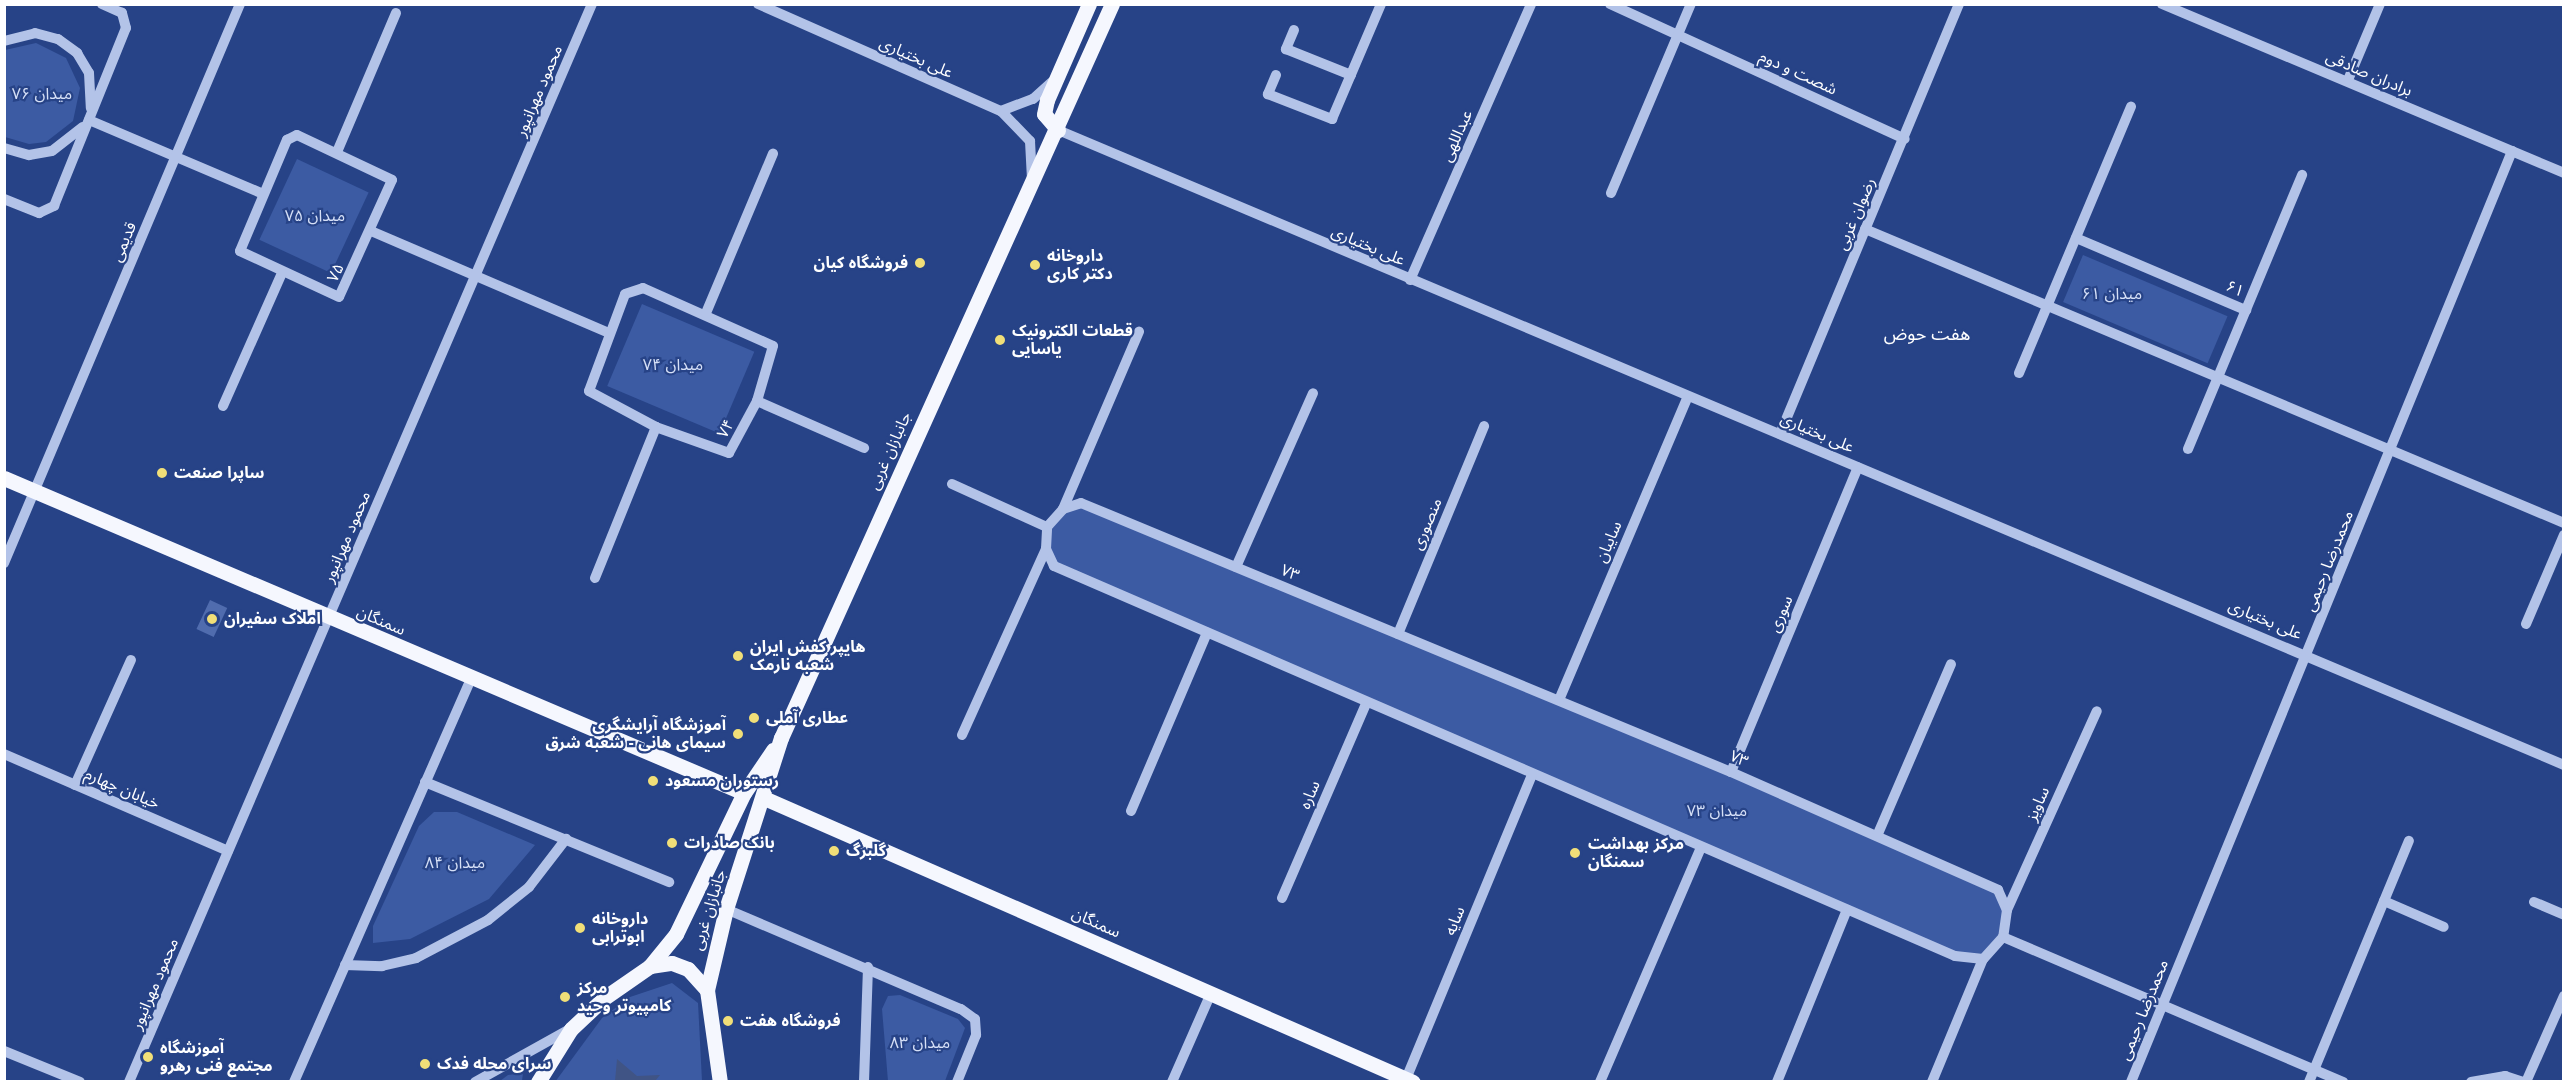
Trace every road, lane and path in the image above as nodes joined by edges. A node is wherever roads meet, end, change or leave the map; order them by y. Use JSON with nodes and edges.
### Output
{"nodes":[{"id":1,"x":102,"y":4,"type":"edge"},
{"id":2,"x":240,"y":4,"type":"edge"},
{"id":3,"x":592,"y":4,"type":"edge"},
{"id":4,"x":758,"y":4,"type":"edge"},
{"id":5,"x":1089,"y":4,"type":"edge"},
{"id":6,"x":1112,"y":4,"type":"edge"},
{"id":7,"x":1381,"y":4,"type":"edge"},
{"id":8,"x":1531,"y":4,"type":"edge"},
{"id":9,"x":1610,"y":4,"type":"edge"},
{"id":10,"x":1690,"y":4,"type":"edge"},
{"id":11,"x":1959,"y":4,"type":"edge"},
{"id":12,"x":2162,"y":4,"type":"edge"},
{"id":13,"x":2380,"y":4,"type":"edge"},
{"id":14,"x":2176,"y":7,"type":"edge"},
{"id":15,"x":396,"y":13,"type":"dead end"},
{"id":16,"x":1294,"y":30,"type":"dead end"},
{"id":17,"x":1679,"y":34,"type":"junction"},
{"id":18,"x":4,"y":41,"type":"edge"},
{"id":19,"x":1276,"y":75,"type":"dead end"},
{"id":20,"x":1351,"y":75,"type":"junction"},
{"id":21,"x":1057,"y":78,"type":"junction"},
{"id":22,"x":2348,"y":80,"type":"junction"},
{"id":23,"x":2131,"y":107,"type":"dead end"},
{"id":24,"x":1001,"y":111,"type":"junction"},
{"id":25,"x":89,"y":120,"type":"junction"},
{"id":26,"x":1058,"y":130,"type":"junction"},
{"id":27,"x":1905,"y":139,"type":"junction"},
{"id":28,"x":4,"y":148,"type":"edge"},
{"id":29,"x":2512,"y":151,"type":"junction"},
{"id":30,"x":337,"y":152,"type":"junction"},
{"id":31,"x":773,"y":154,"type":"dead end"},
{"id":32,"x":176,"y":156,"type":"junction"},
{"id":33,"x":2564,"y":173,"type":"edge"},
{"id":34,"x":2302,"y":175,"type":"dead end"},
{"id":35,"x":1032,"y":179,"type":"junction"},
{"id":36,"x":1611,"y":193,"type":"dead end"},
{"id":37,"x":263,"y":194,"type":"junction"},
{"id":38,"x":4,"y":199,"type":"edge"},
{"id":39,"x":1865,"y":229,"type":"junction"},
{"id":40,"x":372,"y":231,"type":"junction"},
{"id":41,"x":2076,"y":238,"type":"junction"},
{"id":42,"x":282,"y":273,"type":"junction"},
{"id":43,"x":475,"y":277,"type":"junction"},
{"id":44,"x":1410,"y":280,"type":"junction"},
{"id":45,"x":2048,"y":306,"type":"junction"},
{"id":46,"x":2246,"y":310,"type":"junction"},
{"id":47,"x":706,"y":313,"type":"junction"},
{"id":48,"x":608,"y":332,"type":"junction"},
{"id":49,"x":1139,"y":332,"type":"dead end"},
{"id":50,"x":2019,"y":373,"type":"dead end"},
{"id":51,"x":2218,"y":378,"type":"junction"},
{"id":52,"x":1313,"y":393,"type":"dead end"},
{"id":53,"x":1688,"y":396,"type":"junction"},
{"id":54,"x":757,"y":401,"type":"junction"},
{"id":55,"x":223,"y":406,"type":"dead end"},
{"id":56,"x":1485,"y":426,"type":"dead end"},
{"id":57,"x":656,"y":427,"type":"junction"},
{"id":58,"x":1780,"y":434,"type":"junction"},
{"id":59,"x":864,"y":448,"type":"dead end"},
{"id":60,"x":2188,"y":449,"type":"dead end"},
{"id":61,"x":2390,"y":450,"type":"junction"},
{"id":62,"x":1858,"y":467,"type":"junction"},
{"id":63,"x":4,"y":478,"type":"edge"},
{"id":64,"x":952,"y":484,"type":"dead end"},
{"id":65,"x":36,"y":492,"type":"junction"},
{"id":66,"x":1063,"y":509,"type":"junction"},
{"id":67,"x":2564,"y":524,"type":"edge"},
{"id":68,"x":1047,"y":526,"type":"junction"},
{"id":69,"x":2564,"y":535,"type":"edge"},
{"id":70,"x":1046,"y":549,"type":"junction"},
{"id":71,"x":4,"y":564,"type":"edge"},
{"id":72,"x":1236,"y":567,"type":"junction"},
{"id":73,"x":595,"y":578,"type":"dead end"},
{"id":74,"x":328,"y":618,"type":"junction"},
{"id":75,"x":2526,"y":624,"type":"dead end"},
{"id":76,"x":1208,"y":633,"type":"junction"},
{"id":77,"x":1398,"y":634,"type":"junction"},
{"id":78,"x":2307,"y":654,"type":"junction"},
{"id":79,"x":131,"y":660,"type":"dead end"},
{"id":80,"x":1951,"y":664,"type":"dead end"},
{"id":81,"x":471,"y":678,"type":"junction"},
{"id":82,"x":1558,"y":700,"type":"junction"},
{"id":83,"x":1366,"y":704,"type":"junction"},
{"id":84,"x":2097,"y":711,"type":"dead end"},
{"id":85,"x":962,"y":735,"type":"dead end"},
{"id":86,"x":781,"y":738,"type":"junction"},
{"id":87,"x":4,"y":754,"type":"edge"},
{"id":88,"x":2564,"y":765,"type":"edge"},
{"id":89,"x":1731,"y":772,"type":"junction"},
{"id":90,"x":1532,"y":775,"type":"junction"},
{"id":91,"x":425,"y":782,"type":"junction"},
{"id":92,"x":75,"y":785,"type":"junction"},
{"id":93,"x":744,"y":793,"type":"junction"},
{"id":94,"x":764,"y":798,"type":"junction"},
{"id":95,"x":1131,"y":810,"type":"dead end"},
{"id":96,"x":1877,"y":836,"type":"junction"},
{"id":97,"x":566,"y":839,"type":"junction"},
{"id":98,"x":2409,"y":841,"type":"dead end"},
{"id":99,"x":1701,"y":848,"type":"junction"},
{"id":100,"x":228,"y":851,"type":"junction"},
{"id":101,"x":669,"y":882,"type":"dead end"},
{"id":102,"x":1282,"y":898,"type":"dead end"},
{"id":103,"x":2384,"y":901,"type":"junction"},
{"id":104,"x":2534,"y":902,"type":"dead end"},
{"id":105,"x":726,"y":909,"type":"junction"},
{"id":106,"x":1847,"y":910,"type":"junction"},
{"id":107,"x":2007,"y":910,"type":"junction"},
{"id":108,"x":2564,"y":915,"type":"edge"},
{"id":109,"x":2444,"y":927,"type":"dead end"},
{"id":110,"x":2002,"y":937,"type":"junction"},
{"id":111,"x":1983,"y":959,"type":"junction"},
{"id":112,"x":345,"y":965,"type":"junction"},
{"id":113,"x":650,"y":966,"type":"junction"},
{"id":114,"x":867,"y":967,"type":"junction"},
{"id":115,"x":707,"y":990,"type":"junction"},
{"id":116,"x":1211,"y":993,"type":"junction"},
{"id":117,"x":2564,"y":996,"type":"edge"},
{"id":118,"x":2162,"y":1005,"type":"junction"},
{"id":119,"x":571,"y":1029,"type":"junction"},
{"id":120,"x":5,"y":1053,"type":"edge"},
{"id":121,"x":2314,"y":1070,"type":"junction"},
{"id":122,"x":1409,"y":1080,"type":"edge"},
{"id":123,"x":80,"y":1082,"type":"edge"},
{"id":124,"x":129,"y":1082,"type":"edge"},
{"id":125,"x":294,"y":1082,"type":"edge"},
{"id":126,"x":475,"y":1082,"type":"edge"},
{"id":127,"x":538,"y":1082,"type":"edge"},
{"id":128,"x":720,"y":1082,"type":"edge"},
{"id":129,"x":864,"y":1082,"type":"edge"},
{"id":130,"x":957,"y":1082,"type":"edge"},
{"id":131,"x":1172,"y":1082,"type":"edge"},
{"id":132,"x":1600,"y":1082,"type":"edge"},
{"id":133,"x":1777,"y":1082,"type":"edge"},
{"id":134,"x":1932,"y":1082,"type":"edge"},
{"id":135,"x":2131,"y":1082,"type":"edge"},
{"id":136,"x":2309,"y":1082,"type":"edge"},
{"id":137,"x":2343,"y":1082,"type":"edge"},
{"id":138,"x":2471,"y":1082,"type":"edge"},
{"id":139,"x":2525,"y":1082,"type":"edge"}],
"edges":[{"from":1,"to":25,"type":"street"},
{"from":2,"to":32,"type":"street","name":"قدیمی"},
{"from":3,"to":43,"type":"street","name":"محمود مهرانپور"},
{"from":4,"to":24,"type":"street","name":"علی بختیاری"},
{"from":5,"to":21,"type":"main road"},
{"from":6,"to":26,"type":"main road","name":"جانبازان غربی"},
{"from":7,"to":20,"type":"street"},
{"from":8,"to":44,"type":"street","name":"عبداللهی"},
{"from":9,"to":17,"type":"street","name":"شصت و دوم"},
{"from":10,"to":17,"type":"street"},
{"from":11,"to":27,"type":"street","name":"رضوان غربی"},
{"from":12,"to":14,"type":"street","name":"برادران صادقی"},
{"from":13,"to":22,"type":"street"},
{"from":14,"to":22,"type":"street","name":"برادران صادقی"},
{"from":15,"to":30,"type":"street"},
{"from":16,"to":20,"type":"street"},
{"from":17,"to":27,"type":"street","name":"شصت و دوم"},
{"from":17,"to":36,"type":"street"},
{"from":18,"to":25,"type":"street"},
{"from":19,"to":20,"type":"street"},
{"from":21,"to":24,"type":"street"},
{"from":21,"to":26,"type":"main road"},
{"from":22,"to":29,"type":"street","name":"برادران صادقی"},
{"from":23,"to":41,"type":"street"},
{"from":24,"to":35,"type":"street","name":"جانبازان غربی"},
{"from":25,"to":28,"type":"street"},
{"from":25,"to":32,"type":"street"},
{"from":25,"to":38,"type":"street"},
{"from":26,"to":35,"type":"main road","name":"جانبازان غربی"},
{"from":26,"to":44,"type":"street","name":"علی بختیاری"},
{"from":27,"to":39,"type":"street","name":"رضوان غربی"},
{"from":29,"to":33,"type":"street","name":"برادران صادقی"},
{"from":29,"to":61,"type":"street","name":"محمدرضا رحیمی"},
{"from":30,"to":37,"type":"street","name":"۷۵"},
{"from":30,"to":40,"type":"street","name":"۷۵"},
{"from":31,"to":47,"type":"street"},
{"from":32,"to":37,"type":"street"},
{"from":32,"to":65,"type":"street","name":"قدیمی"},
{"from":34,"to":46,"type":"street"},
{"from":35,"to":86,"type":"main road","name":"جانبازان غربی"},
{"from":37,"to":42,"type":"street","name":"۷۵"},
{"from":39,"to":45,"type":"street"},
{"from":39,"to":58,"type":"street","name":"رضوان غربی"},
{"from":40,"to":42,"type":"street","name":"۷۵"},
{"from":40,"to":43,"type":"street"},
{"from":41,"to":45,"type":"street"},
{"from":41,"to":46,"type":"street","name":"۶۱"},
{"from":42,"to":55,"type":"street"},
{"from":43,"to":48,"type":"street"},
{"from":43,"to":74,"type":"street","name":"محمود مهرانپور"},
{"from":44,"to":53,"type":"street","name":"علی بختیاری"},
{"from":45,"to":50,"type":"street"},
{"from":45,"to":51,"type":"street"},
{"from":46,"to":51,"type":"street","name":"۶۱"},
{"from":47,"to":48,"type":"street","name":"۷۴"},
{"from":47,"to":54,"type":"street","name":"۷۴"},
{"from":48,"to":57,"type":"street","name":"۷۴"},
{"from":49,"to":66,"type":"street"},
{"from":51,"to":60,"type":"street","name":"۶۱"},
{"from":51,"to":61,"type":"street"},
{"from":52,"to":72,"type":"street"},
{"from":53,"to":58,"type":"street","name":"علی بختیاری"},
{"from":53,"to":82,"type":"street","name":"سایبان"},
{"from":54,"to":57,"type":"street","name":"۷۴"},
{"from":54,"to":59,"type":"street"},
{"from":56,"to":77,"type":"street","name":"منصوری"},
{"from":57,"to":73,"type":"street"},
{"from":58,"to":62,"type":"street","name":"علی بختیاری"},
{"from":61,"to":67,"type":"street"},
{"from":61,"to":78,"type":"street","name":"محمدرضا رحیمی"},
{"from":62,"to":78,"type":"street","name":"علی بختیاری"},
{"from":62,"to":89,"type":"street","name":"سوری"},
{"from":63,"to":65,"type":"main road","name":"سمنگان"},
{"from":64,"to":68,"type":"street"},
{"from":65,"to":71,"type":"street","name":"قدیمی"},
{"from":65,"to":74,"type":"main road","name":"سمنگان"},
{"from":66,"to":68,"type":"street"},
{"from":66,"to":72,"type":"street","name":"۷۳"},
{"from":68,"to":70,"type":"street"},
{"from":69,"to":75,"type":"street"},
{"from":70,"to":76,"type":"street"},
{"from":70,"to":85,"type":"street"},
{"from":72,"to":77,"type":"street","name":"۷۳"},
{"from":74,"to":81,"type":"main road","name":"سمنگان"},
{"from":74,"to":100,"type":"street","name":"محمود مهرانپور"},
{"from":76,"to":83,"type":"street"},
{"from":76,"to":95,"type":"street"},
{"from":77,"to":82,"type":"street","name":"۷۳"},
{"from":78,"to":88,"type":"street","name":"علی بختیاری"},
{"from":78,"to":118,"type":"street","name":"محمدرضا رحیمی"},
{"from":79,"to":92,"type":"street"},
{"from":80,"to":96,"type":"street"},
{"from":81,"to":91,"type":"street"},
{"from":81,"to":93,"type":"main road","name":"سمنگان"},
{"from":82,"to":89,"type":"street","name":"۷۳"},
{"from":83,"to":90,"type":"street"},
{"from":83,"to":102,"type":"street","name":"ساره"},
{"from":84,"to":107,"type":"street","name":"ساویز"},
{"from":86,"to":93,"type":"main road","name":"جانبازان غربی"},
{"from":86,"to":94,"type":"main road","name":"جانبازان غربی"},
{"from":87,"to":92,"type":"street","name":"خیابان چهارم"},
{"from":89,"to":96,"type":"street","name":"۷۳"},
{"from":90,"to":99,"type":"street"},
{"from":90,"to":122,"type":"street","name":"سایه"},
{"from":91,"to":97,"type":"street"},
{"from":91,"to":112,"type":"street"},
{"from":92,"to":100,"type":"street","name":"خیابان چهارم"},
{"from":93,"to":113,"type":"main road","name":"جانبازان غربی"},
{"from":94,"to":105,"type":"main road","name":"جانبازان غربی"},
{"from":94,"to":116,"type":"main road","name":"سمنگان"},
{"from":96,"to":107,"type":"street","name":"۷۳"},
{"from":97,"to":101,"type":"street"},
{"from":97,"to":112,"type":"street"},
{"from":98,"to":103,"type":"street"},
{"from":99,"to":106,"type":"street"},
{"from":99,"to":132,"type":"street"},
{"from":100,"to":124,"type":"street","name":"محمود مهرانپور"},
{"from":103,"to":109,"type":"street"},
{"from":103,"to":121,"type":"street"},
{"from":104,"to":108,"type":"street"},
{"from":105,"to":114,"type":"street"},
{"from":105,"to":115,"type":"main road","name":"جانبازان غربی"},
{"from":106,"to":111,"type":"street"},
{"from":106,"to":133,"type":"street"},
{"from":107,"to":110,"type":"street"},
{"from":110,"to":111,"type":"street"},
{"from":110,"to":118,"type":"street"},
{"from":111,"to":134,"type":"street"},
{"from":112,"to":125,"type":"street"},
{"from":113,"to":115,"type":"main road"},
{"from":113,"to":119,"type":"main road","name":"جانبازان غربی"},
{"from":114,"to":129,"type":"street"},
{"from":114,"to":130,"type":"street"},
{"from":115,"to":128,"type":"main road"},
{"from":116,"to":122,"type":"main road","name":"سمنگان"},
{"from":116,"to":131,"type":"street"},
{"from":117,"to":139,"type":"street"},
{"from":118,"to":121,"type":"street"},
{"from":118,"to":135,"type":"street","name":"محمدرضا رحیمی"},
{"from":119,"to":126,"type":"street"},
{"from":119,"to":127,"type":"main road","name":"جانبازان غربی"},
{"from":120,"to":123,"type":"street"},
{"from":121,"to":136,"type":"street"},
{"from":121,"to":137,"type":"street"},
{"from":138,"to":139,"type":"street"}]}
